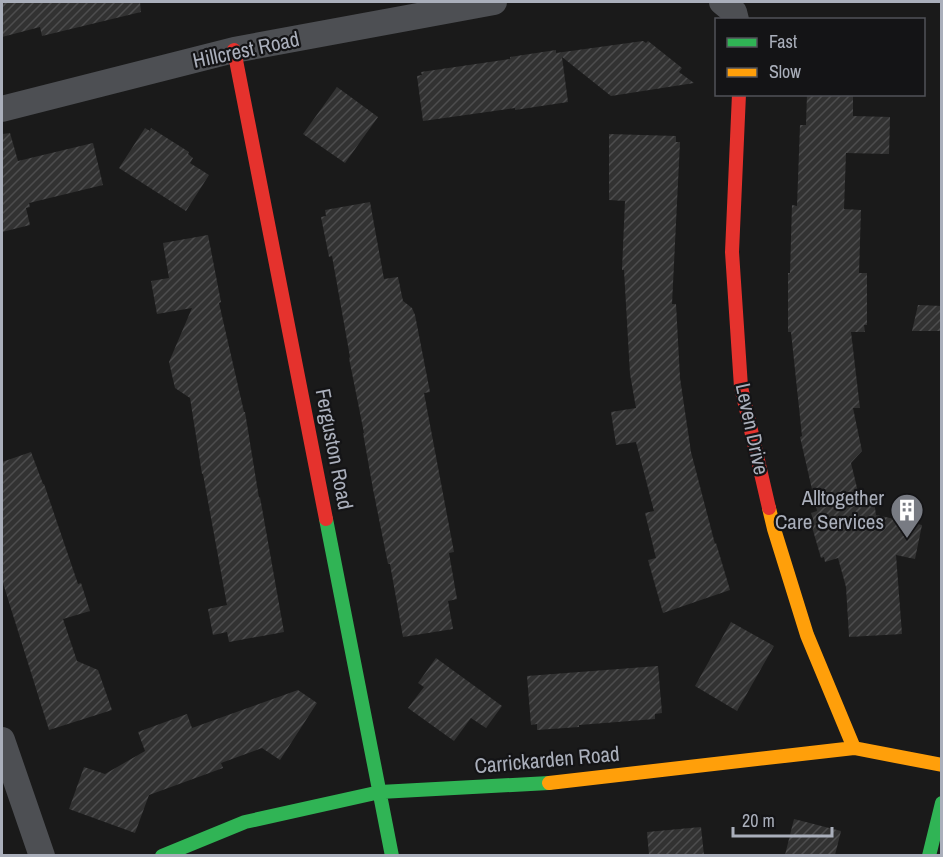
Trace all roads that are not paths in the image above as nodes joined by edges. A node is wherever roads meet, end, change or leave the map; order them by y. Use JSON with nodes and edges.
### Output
{"nodes":[{"id":1,"x":494,"y":2,"type":"edge"},
{"id":2,"x":722,"y":2,"type":"edge"},
{"id":3,"x":736,"y":18,"type":"edge"},
{"id":4,"x":234,"y":50,"type":"junction"},
{"id":5,"x":739,"y":96,"type":"edge"},
{"id":6,"x":2,"y":109,"type":"edge"},
{"id":7,"x":2,"y":740,"type":"edge"},
{"id":8,"x":854,"y":748,"type":"junction"},
{"id":9,"x":942,"y":765,"type":"edge"},
{"id":10,"x":380,"y":792,"type":"junction"},
{"id":11,"x":942,"y":803,"type":"edge"},
{"id":12,"x":42,"y":855,"type":"edge"},
{"id":13,"x":162,"y":855,"type":"edge"},
{"id":14,"x":392,"y":855,"type":"edge"},
{"id":15,"x":929,"y":855,"type":"edge"}],
"edges":[{"from":1,"to":4,"type":"street","name":"Hillcrest Road"},
{"from":2,"to":3,"type":"street"},
{"from":4,"to":6,"type":"street","name":"Hillcrest Road"},
{"from":4,"to":10,"type":"street","name":"Ferguston Road"},
{"from":5,"to":8,"type":"street","name":"Leven Drive"},
{"from":7,"to":12,"type":"street"},
{"from":8,"to":9,"type":"street","name":"Carrickarden Road"},
{"from":8,"to":10,"type":"street","name":"Carrickarden Road"},
{"from":10,"to":13,"type":"street","name":"Carrickarden Road"},
{"from":10,"to":14,"type":"street","name":"Ferguston Road"},
{"from":11,"to":15,"type":"street"}]}
